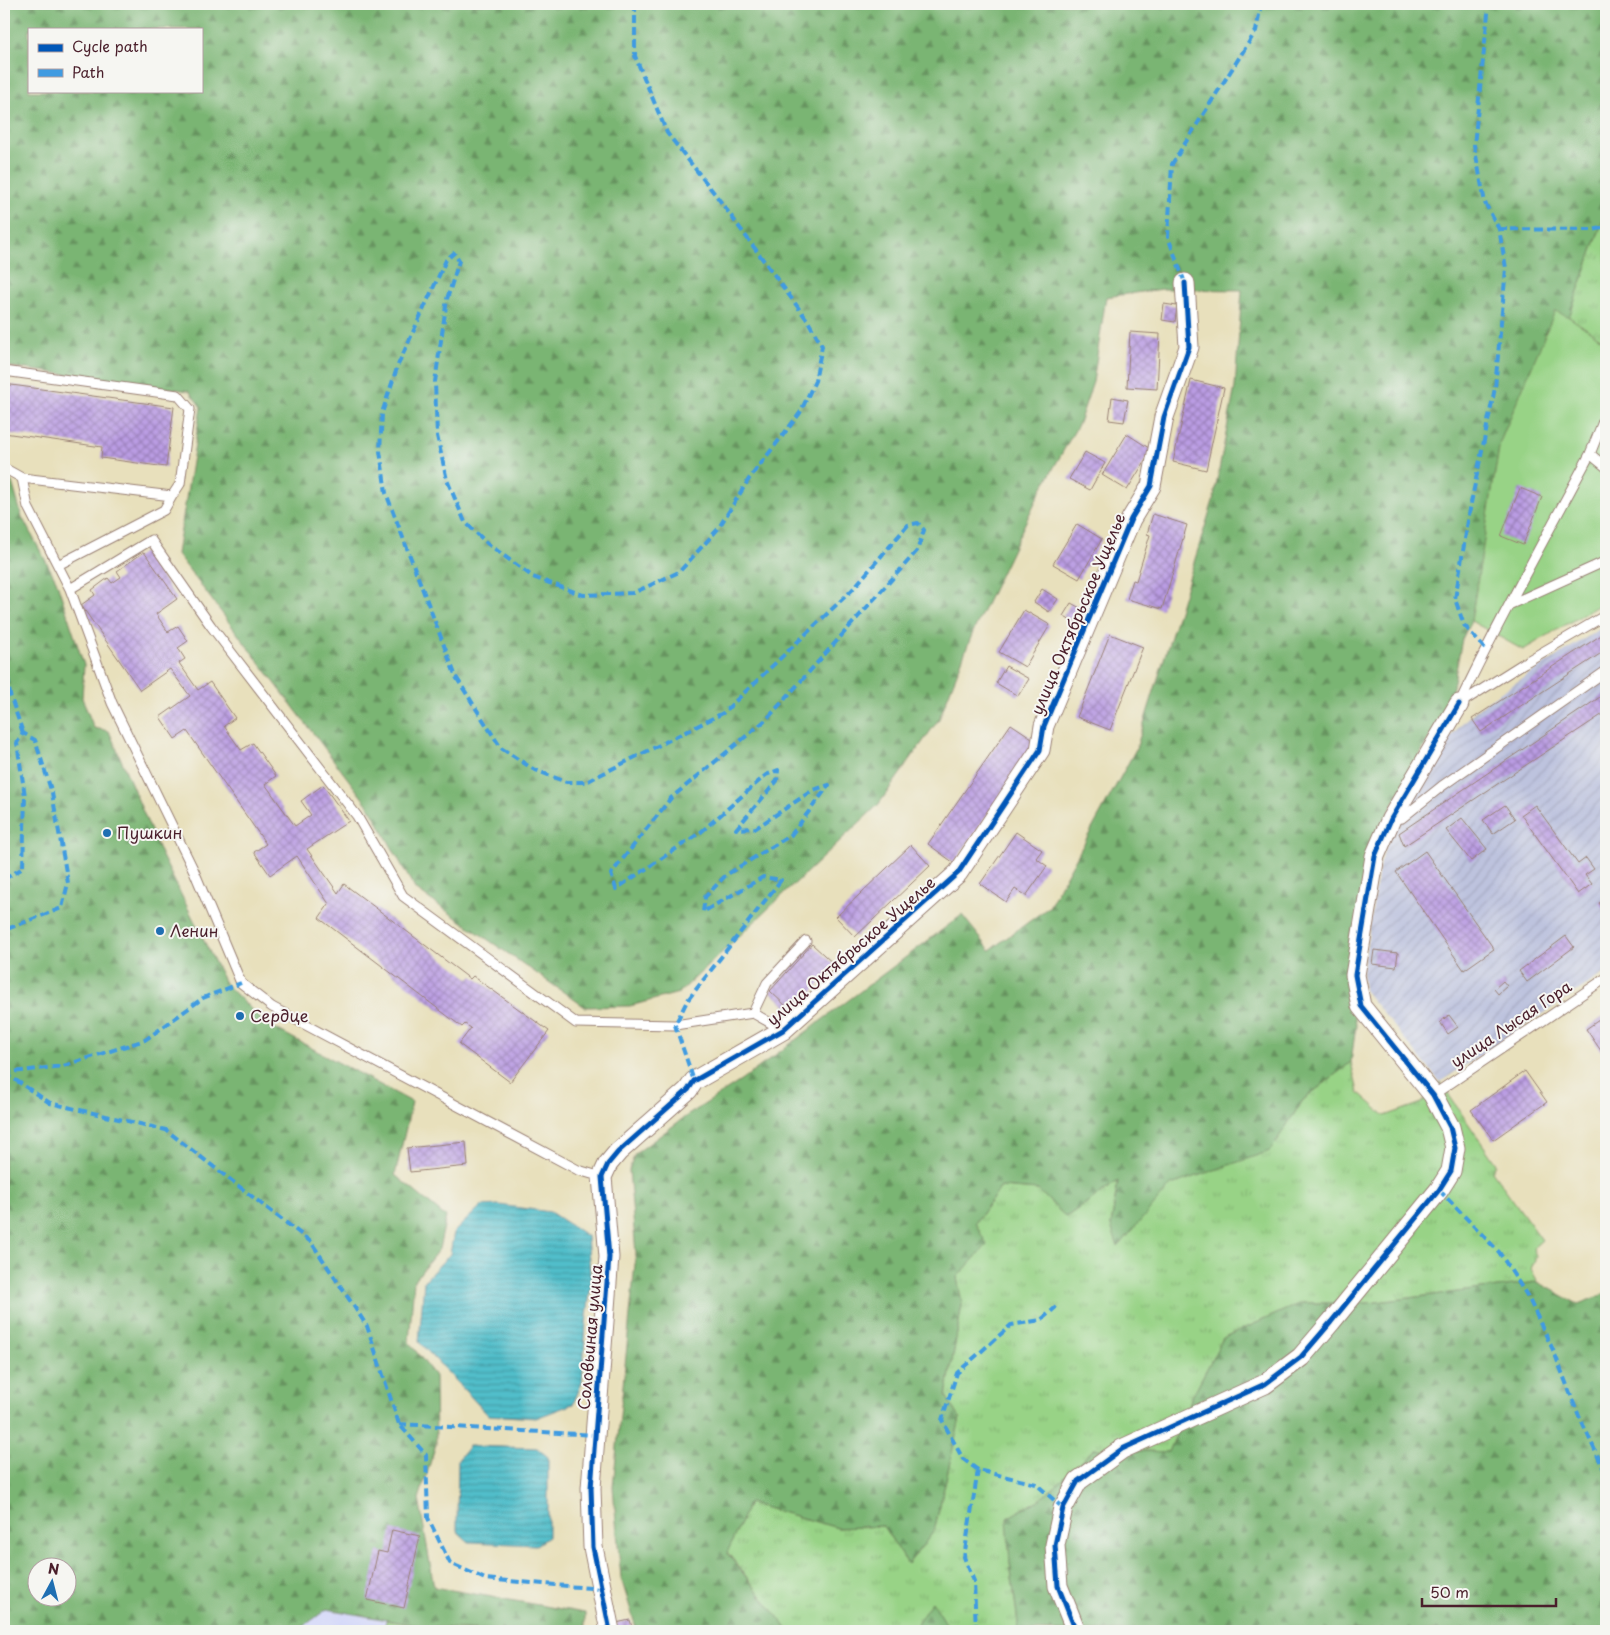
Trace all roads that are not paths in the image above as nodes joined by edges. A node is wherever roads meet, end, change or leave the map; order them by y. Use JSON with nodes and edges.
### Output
{"nodes":[{"id":1,"x":1185,"y":283,"type":"dead end"},
{"id":2,"x":4,"y":371,"type":"edge"},
{"id":3,"x":1606,"y":414,"type":"edge"},
{"id":4,"x":1590,"y":454,"type":"junction"},
{"id":5,"x":1606,"y":467,"type":"edge"},
{"id":6,"x":4,"y":468,"type":"edge"},
{"id":7,"x":22,"y":478,"type":"junction"},
{"id":8,"x":172,"y":496,"type":"junction"},
{"id":9,"x":1606,"y":562,"type":"edge"},
{"id":10,"x":58,"y":565,"type":"junction"},
{"id":11,"x":70,"y":590,"type":"junction"},
{"id":12,"x":1511,"y":604,"type":"junction"},
{"id":13,"x":1606,"y":615,"type":"edge"},
{"id":14,"x":1606,"y":671,"type":"edge"},
{"id":15,"x":1459,"y":704,"type":"junction"},
{"id":16,"x":1392,"y":820,"type":"junction"},
{"id":17,"x":806,"y":941,"type":"dead end"},
{"id":18,"x":1606,"y":978,"type":"edge"},
{"id":19,"x":753,"y":1013,"type":"junction"},
{"id":20,"x":783,"y":1030,"type":"junction"},
{"id":21,"x":1433,"y":1095,"type":"junction"},
{"id":22,"x":602,"y":1178,"type":"junction"},
{"id":23,"x":610,"y":1631,"type":"edge"},
{"id":24,"x":1076,"y":1631,"type":"edge"}],
"edges":[{"from":1,"to":20,"type":"street","name":"улица Октябрьское Ущелье"},
{"from":2,"to":8,"type":"lane"},
{"from":3,"to":4,"type":"lane"},
{"from":4,"to":5,"type":"lane"},
{"from":4,"to":12,"type":"lane"},
{"from":6,"to":7,"type":"lane"},
{"from":7,"to":8,"type":"lane"},
{"from":7,"to":10,"type":"lane"},
{"from":8,"to":10,"type":"lane"},
{"from":9,"to":12,"type":"lane"},
{"from":10,"to":11,"type":"lane"},
{"from":11,"to":19,"type":"lane"},
{"from":11,"to":22,"type":"lane"},
{"from":12,"to":15,"type":"lane"},
{"from":13,"to":15,"type":"lane"},
{"from":14,"to":16,"type":"lane"},
{"from":15,"to":16,"type":"street"},
{"from":16,"to":21,"type":"street"},
{"from":17,"to":19,"type":"lane"},
{"from":18,"to":21,"type":"lane","name":"улица Лысая Гора"},
{"from":19,"to":20,"type":"lane"},
{"from":20,"to":22,"type":"street","name":"улица Октябрьское Ущелье"},
{"from":21,"to":24,"type":"street"},
{"from":22,"to":23,"type":"street","name":"Соловьиная улица"}]}
